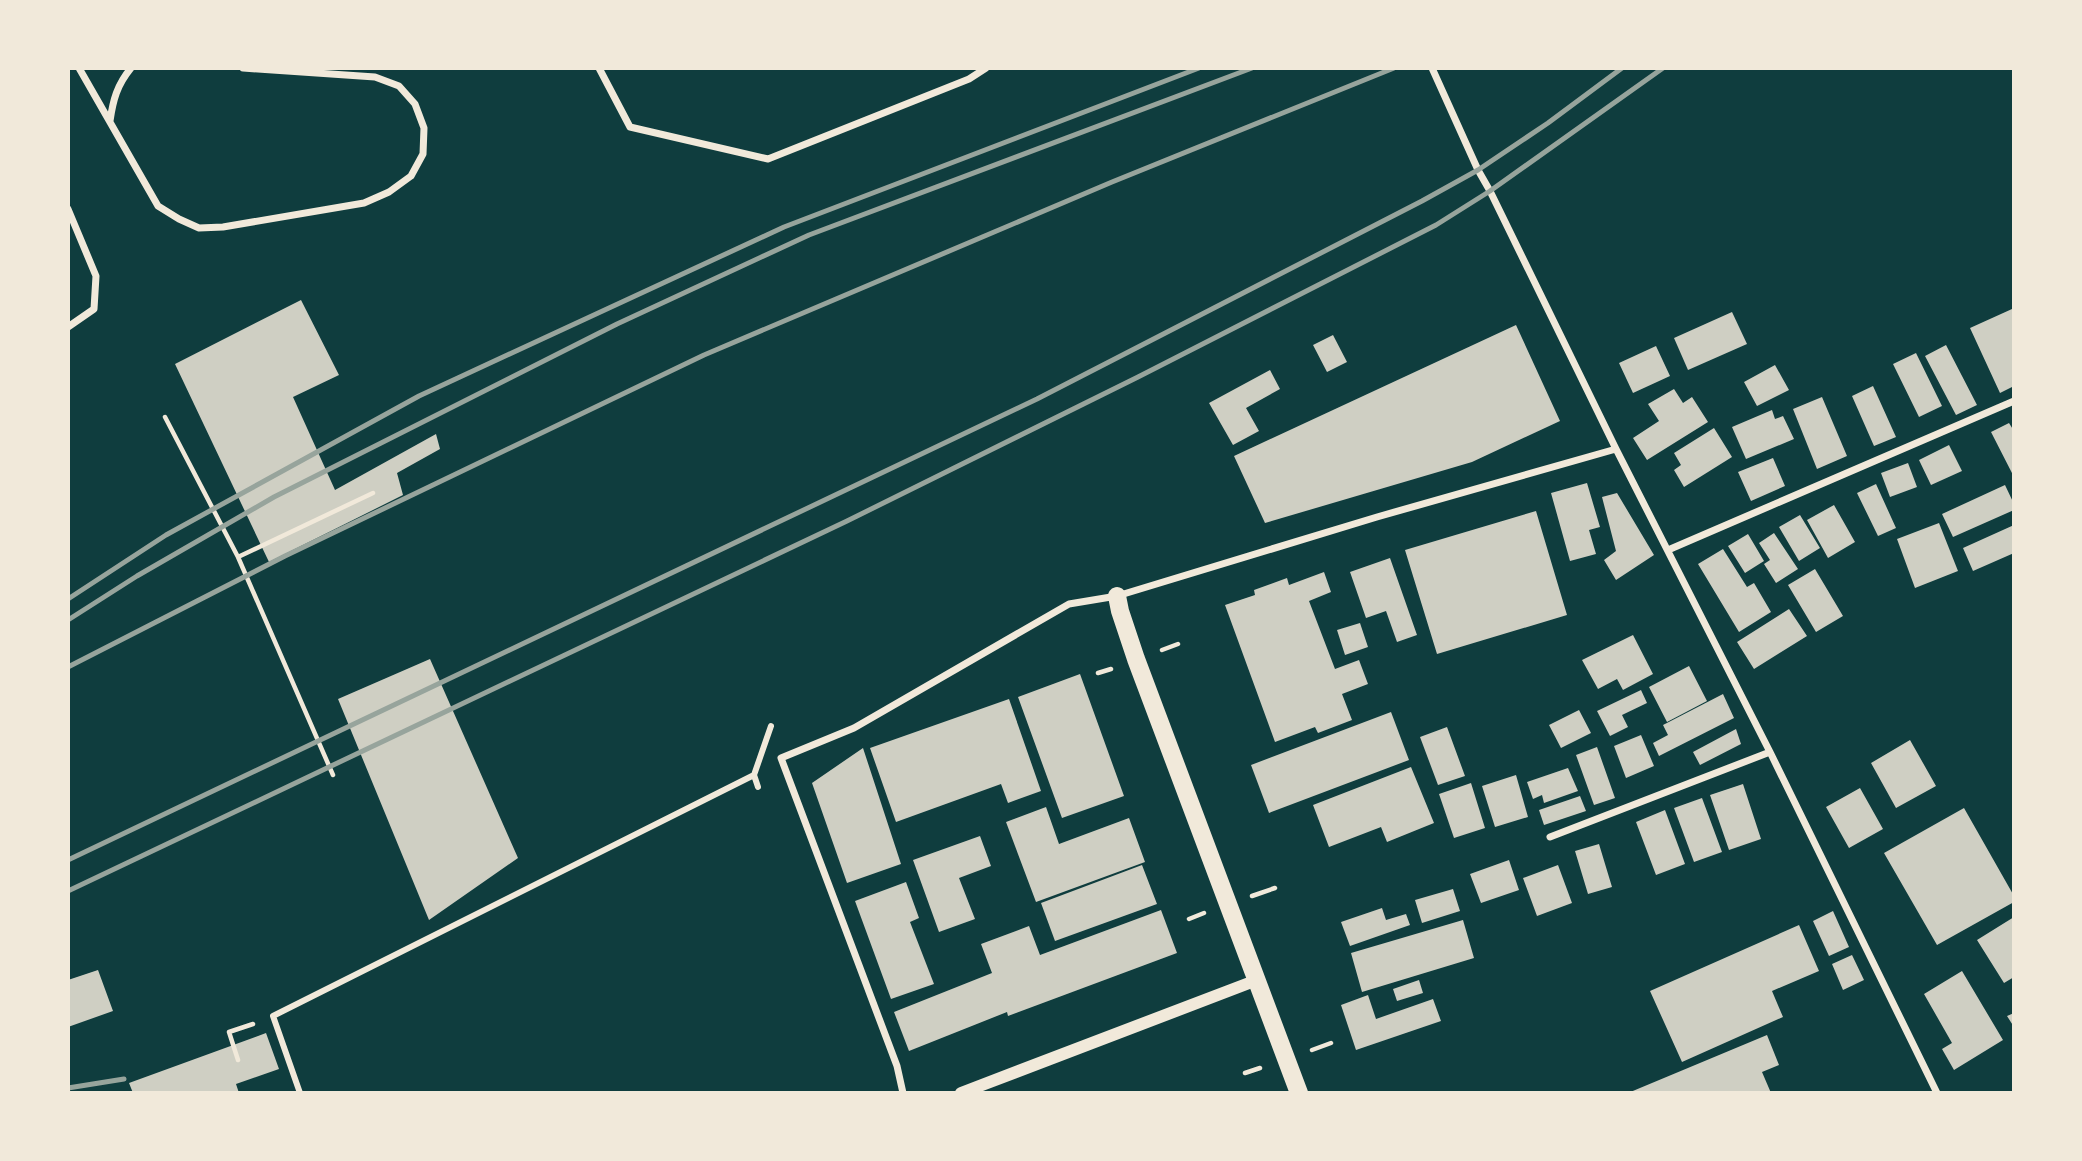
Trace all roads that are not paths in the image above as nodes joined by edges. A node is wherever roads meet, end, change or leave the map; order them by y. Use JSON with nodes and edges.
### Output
{"nodes":[{"id":1,"x":79,"y":68,"type":"edge"},
{"id":2,"x":131,"y":68,"type":"edge"},
{"id":3,"x":243,"y":68,"type":"edge"},
{"id":4,"x":302,"y":68,"type":"edge"},
{"id":5,"x":599,"y":68,"type":"edge"},
{"id":6,"x":986,"y":68,"type":"edge"},
{"id":7,"x":1432,"y":68,"type":"edge"},
{"id":8,"x":311,"y":72,"type":"junction"},
{"id":9,"x":110,"y":122,"type":"junction"},
{"id":10,"x":68,"y":209,"type":"edge"},
{"id":11,"x":68,"y":327,"type":"edge"},
{"id":12,"x":2014,"y":401,"type":"edge"},
{"id":13,"x":1616,"y":449,"type":"junction"},
{"id":14,"x":1668,"y":550,"type":"junction"},
{"id":15,"x":1117,"y":596,"type":"junction"},
{"id":16,"x":771,"y":726,"type":"dead end"},
{"id":17,"x":1770,"y":752,"type":"junction"},
{"id":18,"x":754,"y":775,"type":"junction"},
{"id":19,"x":758,"y":787,"type":"dead end"},
{"id":20,"x":1550,"y":837,"type":"dead end"},
{"id":21,"x":1257,"y":980,"type":"junction"},
{"id":22,"x":298,"y":1092,"type":"edge"},
{"id":23,"x":903,"y":1093,"type":"edge"},
{"id":24,"x":961,"y":1093,"type":"edge"},
{"id":25,"x":1299,"y":1093,"type":"edge"},
{"id":26,"x":1937,"y":1093,"type":"edge"}],
"edges":[{"from":1,"to":9,"type":"street"},
{"from":2,"to":9,"type":"street"},
{"from":3,"to":8,"type":"street"},
{"from":4,"to":8,"type":"street"},
{"from":5,"to":6,"type":"street"},
{"from":7,"to":13,"type":"street"},
{"from":8,"to":9,"type":"street"},
{"from":10,"to":11,"type":"street"},
{"from":12,"to":14,"type":"street"},
{"from":13,"to":14,"type":"street"},
{"from":13,"to":15,"type":"street"},
{"from":14,"to":17,"type":"street"},
{"from":15,"to":21,"type":"main road"},
{"from":15,"to":23,"type":"street"},
{"from":16,"to":18,"type":"street"},
{"from":17,"to":20,"type":"street"},
{"from":17,"to":26,"type":"street"},
{"from":18,"to":19,"type":"street"},
{"from":18,"to":22,"type":"street"},
{"from":21,"to":24,"type":"street"},
{"from":21,"to":25,"type":"main road"}]}
